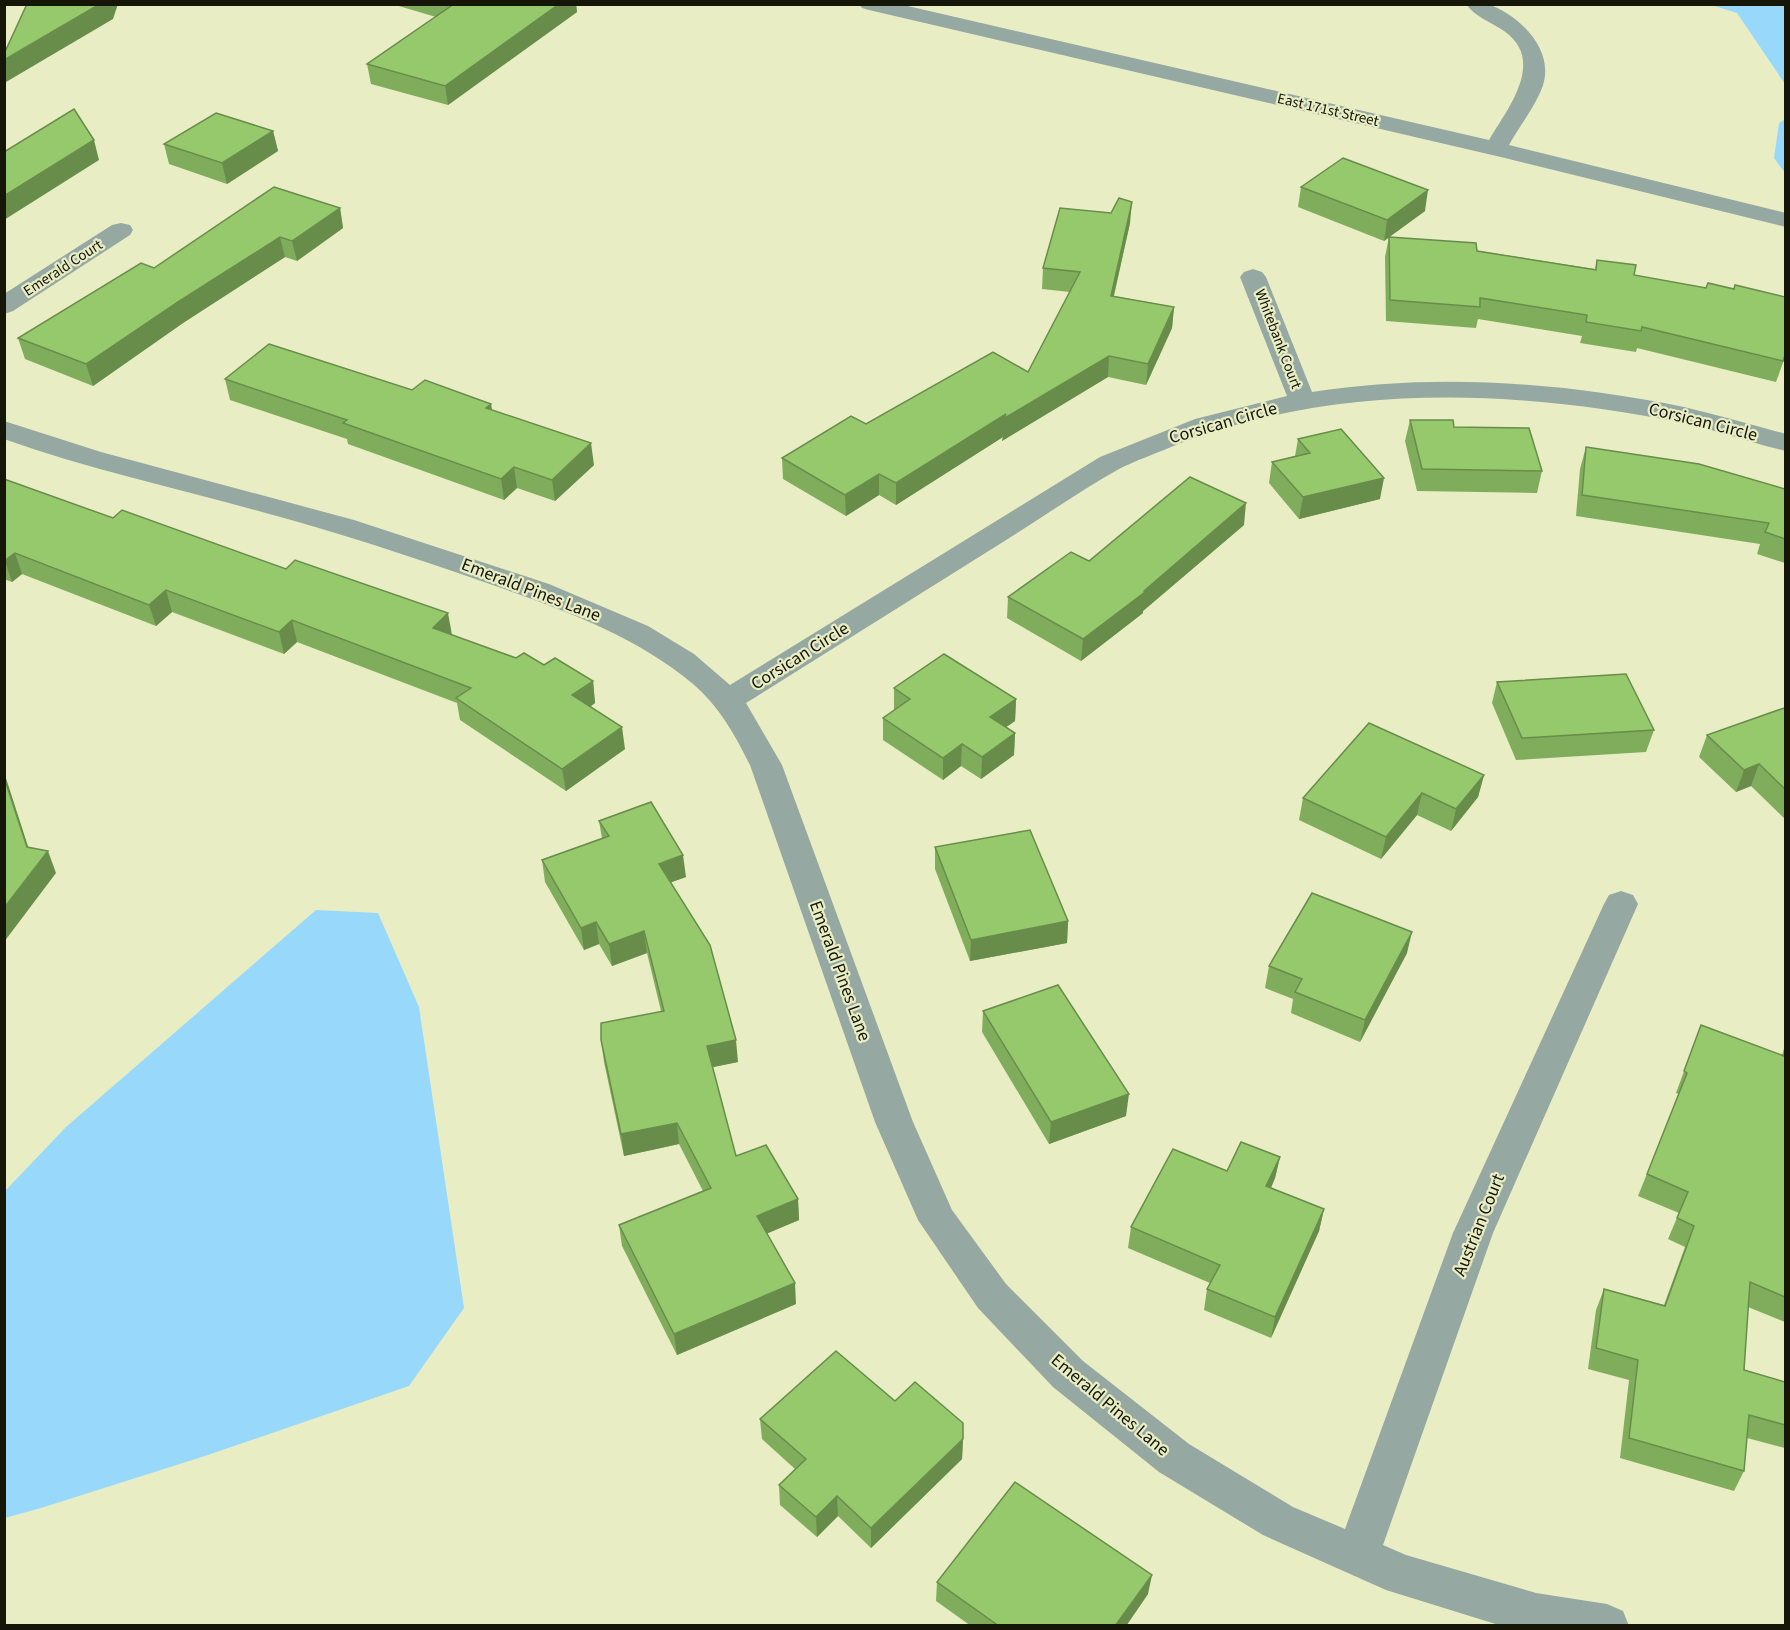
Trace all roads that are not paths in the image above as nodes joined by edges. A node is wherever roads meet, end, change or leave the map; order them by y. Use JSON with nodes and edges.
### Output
{"nodes":[{"id":1,"x":869,"y":4,"type":"edge"},
{"id":2,"x":1476,"y":4,"type":"edge"},
{"id":3,"x":1495,"y":149,"type":"junction"},
{"id":4,"x":1785,"y":220,"type":"edge"},
{"id":5,"x":121,"y":230,"type":"dead end"},
{"id":6,"x":1253,"y":277,"type":"dead end"},
{"id":7,"x":4,"y":306,"type":"edge"},
{"id":8,"x":1302,"y":401,"type":"junction"},
{"id":9,"x":4,"y":429,"type":"edge"},
{"id":10,"x":1785,"y":443,"type":"edge"},
{"id":11,"x":727,"y":701,"type":"junction"},
{"id":12,"x":1621,"y":904,"type":"dead end"},
{"id":13,"x":1358,"y":1555,"type":"junction"},
{"id":14,"x":1607,"y":1626,"type":"edge"}],
"edges":[{"from":1,"to":3,"type":"street","name":"East 171st Street"},
{"from":2,"to":3,"type":"street"},
{"from":3,"to":4,"type":"street","name":"East 171st Street"},
{"from":5,"to":7,"type":"street","name":"Emerald Court"},
{"from":6,"to":8,"type":"street","name":"Whitebank Court"},
{"from":8,"to":10,"type":"street","name":"Corsican Circle"},
{"from":8,"to":11,"type":"street","name":"Corsican Circle"},
{"from":9,"to":11,"type":"street","name":"Emerald Pines Lane"},
{"from":11,"to":13,"type":"street","name":"Emerald Pines Lane"},
{"from":12,"to":13,"type":"street","name":"Austrian Court"},
{"from":13,"to":14,"type":"street","name":"Emerald Pines Lane"}]}
